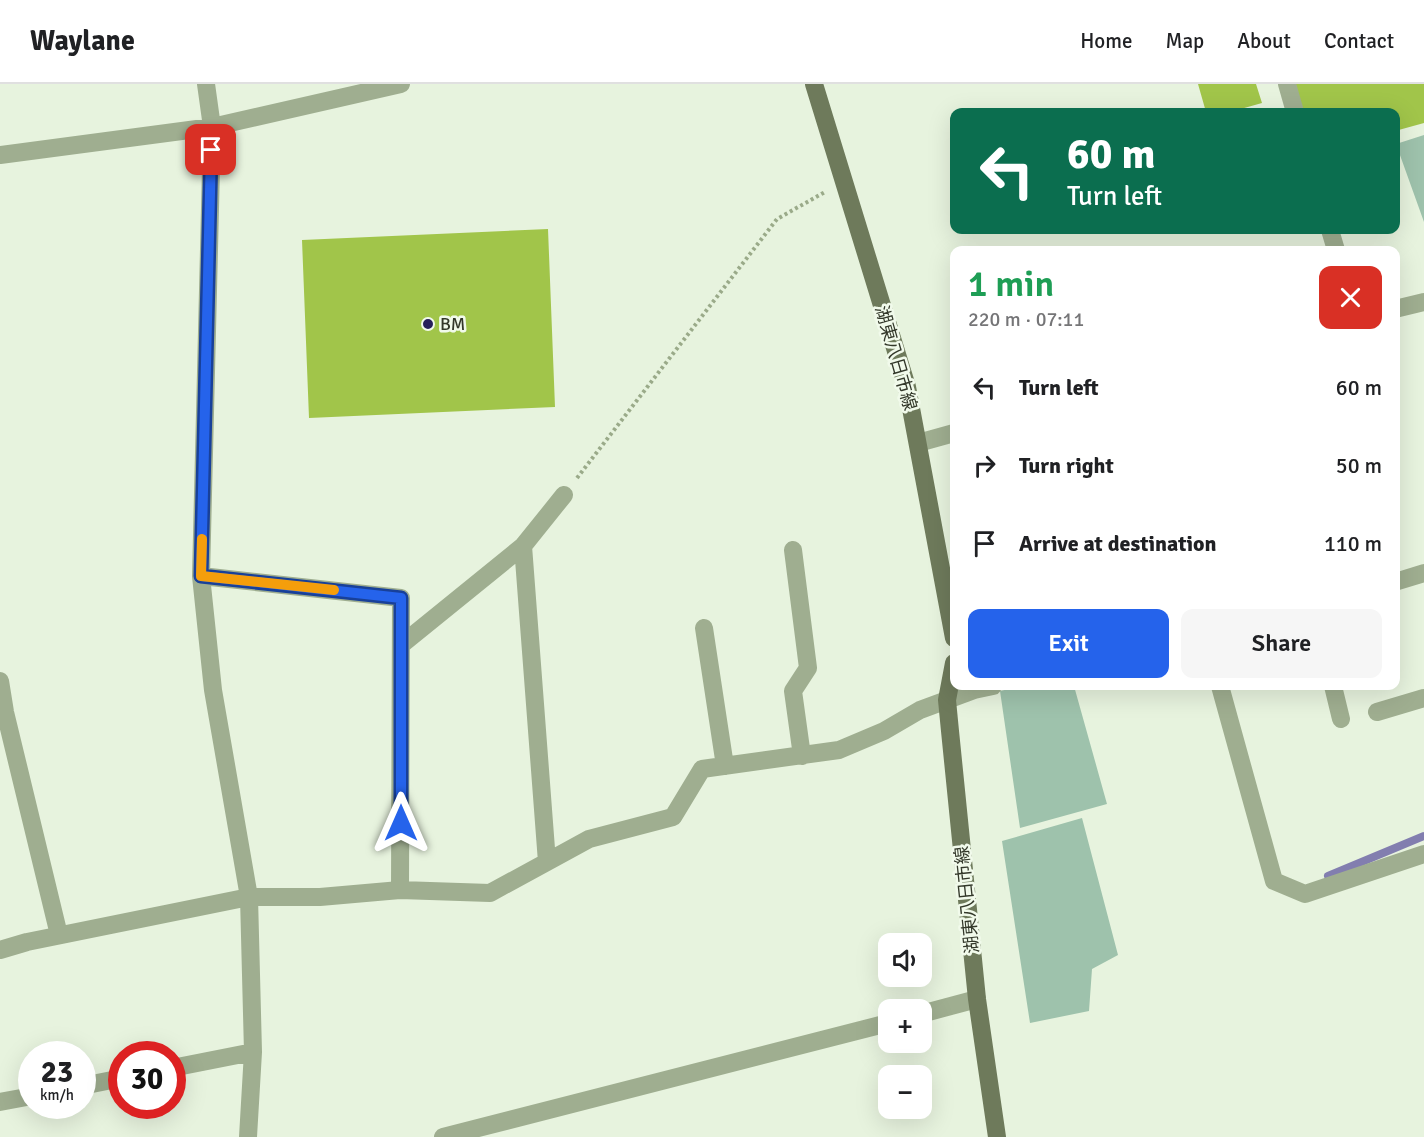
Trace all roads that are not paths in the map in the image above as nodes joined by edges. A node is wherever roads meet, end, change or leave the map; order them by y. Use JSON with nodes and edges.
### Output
{"nodes":[{"id":1,"x":206,"y":84,"type":"edge"},
{"id":2,"x":401,"y":84,"type":"edge"},
{"id":3,"x":814,"y":84,"type":"edge"},
{"id":4,"x":1287,"y":84,"type":"edge"},
{"id":5,"x":1294,"y":108,"type":"edge"},
{"id":6,"x":212,"y":127,"type":"junction"},
{"id":7,"x":0,"y":155,"type":"edge"},
{"id":8,"x":1424,"y":302,"type":"edge"},
{"id":9,"x":1400,"y":308,"type":"edge"},
{"id":10,"x":950,"y":434,"type":"edge"},
{"id":11,"x":918,"y":444,"type":"junction"},
{"id":12,"x":564,"y":495,"type":"road end"},
{"id":13,"x":523,"y":546,"type":"junction"},
{"id":14,"x":793,"y":550,"type":"dead end"},
{"id":15,"x":1424,"y":573,"type":"edge"},
{"id":16,"x":201,"y":576,"type":"junction"},
{"id":17,"x":1400,"y":580,"type":"edge"},
{"id":18,"x":950,"y":616,"type":"edge"},
{"id":19,"x":704,"y":628,"type":"dead end"},
{"id":20,"x":401,"y":645,"type":"junction"},
{"id":21,"x":0,"y":681,"type":"edge"},
{"id":22,"x":950,"y":684,"type":"edge"},
{"id":23,"x":980,"y":690,"type":"edge"},
{"id":24,"x":1221,"y":690,"type":"edge"},
{"id":25,"x":1334,"y":690,"type":"edge"},
{"id":26,"x":1424,"y":698,"type":"edge"},
{"id":27,"x":947,"y":700,"type":"junction"},
{"id":28,"x":1377,"y":712,"type":"dead end"},
{"id":29,"x":2,"y":713,"type":"edge"},
{"id":30,"x":1341,"y":719,"type":"dead end"},
{"id":31,"x":802,"y":756,"type":"junction"},
{"id":32,"x":725,"y":766,"type":"junction"},
{"id":33,"x":1424,"y":854,"type":"edge"},
{"id":34,"x":547,"y":862,"type":"junction"},
{"id":35,"x":400,"y":890,"type":"junction"},
{"id":36,"x":249,"y":897,"type":"junction"},
{"id":37,"x":59,"y":935,"type":"junction"},
{"id":38,"x":0,"y":950,"type":"edge"},
{"id":39,"x":977,"y":999,"type":"junction"},
{"id":40,"x":932,"y":1011,"type":"edge"},
{"id":41,"x":878,"y":1026,"type":"edge"},
{"id":42,"x":253,"y":1052,"type":"junction"},
{"id":43,"x":186,"y":1065,"type":"edge"},
{"id":44,"x":18,"y":1099,"type":"edge"},
{"id":45,"x":0,"y":1102,"type":"edge"},
{"id":46,"x":248,"y":1137,"type":"edge"},
{"id":47,"x":443,"y":1137,"type":"edge"},
{"id":48,"x":997,"y":1137,"type":"edge"}],
"edges":[{"from":1,"to":6,"type":"street"},
{"from":2,"to":6,"type":"street"},
{"from":3,"to":11,"type":"main road","name":"湖東八日市線"},
{"from":4,"to":5,"type":"street"},
{"from":6,"to":7,"type":"street"},
{"from":6,"to":16,"type":"street"},
{"from":8,"to":9,"type":"street"},
{"from":10,"to":11,"type":"street"},
{"from":11,"to":18,"type":"main road","name":"湖東八日市線"},
{"from":12,"to":13,"type":"street"},
{"from":13,"to":20,"type":"street"},
{"from":13,"to":34,"type":"street"},
{"from":14,"to":31,"type":"street"},
{"from":15,"to":17,"type":"street"},
{"from":16,"to":20,"type":"street"},
{"from":16,"to":36,"type":"street"},
{"from":19,"to":32,"type":"street"},
{"from":20,"to":35,"type":"street"},
{"from":21,"to":29,"type":"street"},
{"from":22,"to":27,"type":"main road","name":"湖東八日市線"},
{"from":23,"to":27,"type":"street"},
{"from":24,"to":33,"type":"street"},
{"from":25,"to":30,"type":"street"},
{"from":26,"to":28,"type":"street"},
{"from":27,"to":31,"type":"street"},
{"from":27,"to":39,"type":"main road","name":"湖東八日市線"},
{"from":29,"to":37,"type":"street"},
{"from":31,"to":32,"type":"street"},
{"from":32,"to":34,"type":"street"},
{"from":34,"to":35,"type":"street"},
{"from":35,"to":36,"type":"street"},
{"from":36,"to":37,"type":"street"},
{"from":36,"to":42,"type":"street"},
{"from":37,"to":38,"type":"street"},
{"from":39,"to":40,"type":"street"},
{"from":39,"to":48,"type":"main road","name":"湖東八日市線"},
{"from":41,"to":47,"type":"street"},
{"from":42,"to":43,"type":"street"},
{"from":42,"to":46,"type":"street"},
{"from":44,"to":45,"type":"street"}]}
